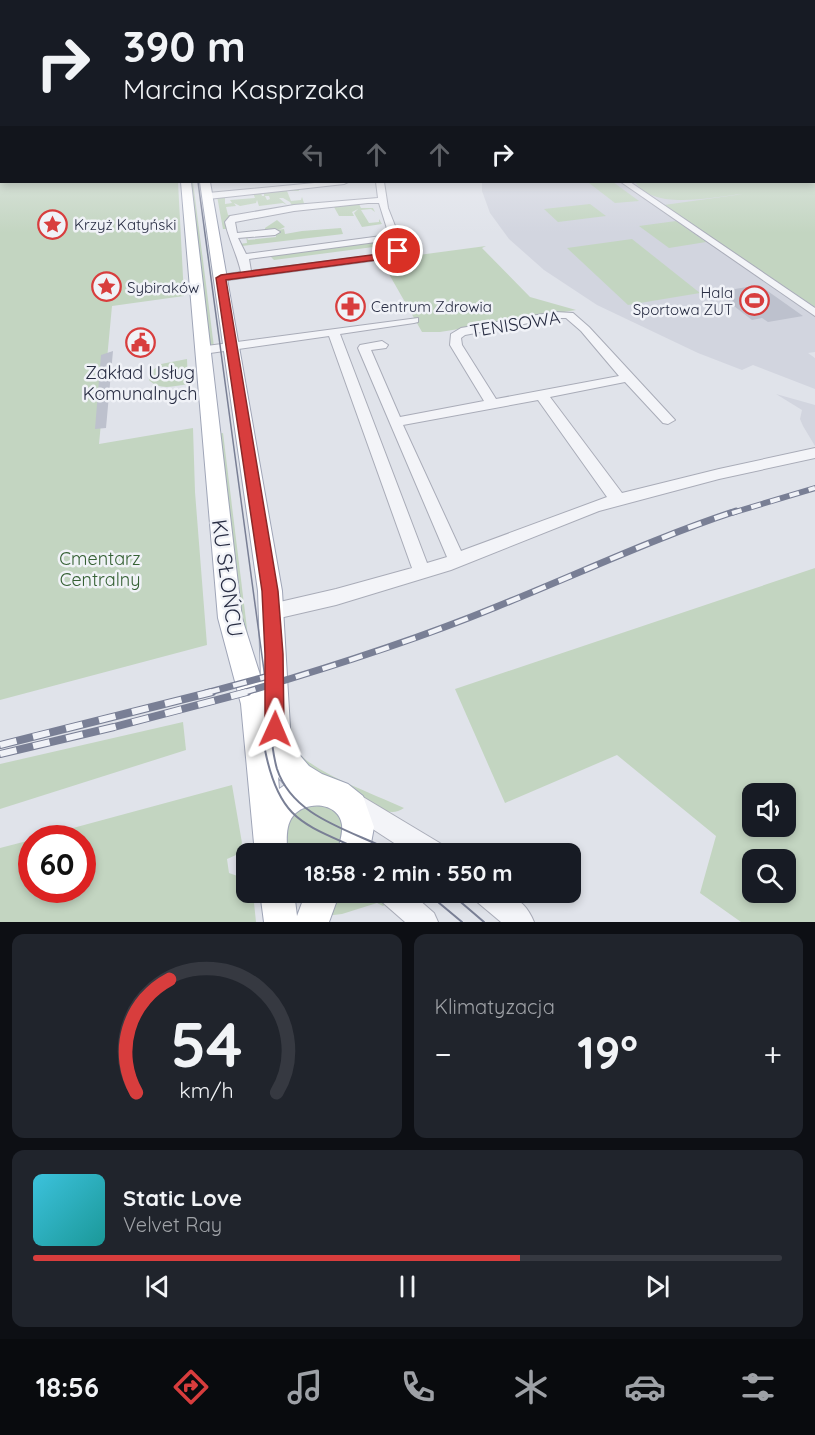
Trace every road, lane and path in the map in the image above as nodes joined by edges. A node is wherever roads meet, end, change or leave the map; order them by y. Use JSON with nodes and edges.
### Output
{"nodes":[{"id":1,"x":186,"y":183,"type":"edge"},
{"id":2,"x":205,"y":183,"type":"edge"},
{"id":3,"x":327,"y":183,"type":"edge"},
{"id":4,"x":380,"y":183,"type":"edge"},
{"id":5,"x":626,"y":183,"type":"edge"},
{"id":6,"x":250,"y":186,"type":"dead end"},
{"id":7,"x":224,"y":189,"type":"junction"},
{"id":8,"x":208,"y":196,"type":"junction"},
{"id":9,"x":382,"y":201,"type":"junction"},
{"id":10,"x":213,"y":231,"type":"junction"},
{"id":11,"x":276,"y":232,"type":"dead end"},
{"id":12,"x":232,"y":233,"type":"junction"},
{"id":13,"x":395,"y":237,"type":"junction"},
{"id":14,"x":266,"y":244,"type":"dead end"},
{"id":15,"x":236,"y":247,"type":"junction"},
{"id":16,"x":243,"y":257,"type":"junction"},
{"id":17,"x":248,"y":274,"type":"junction"},
{"id":18,"x":221,"y":278,"type":"junction"},
{"id":19,"x":815,"y":313,"type":"edge"},
{"id":20,"x":414,"y":320,"type":"dead end"},
{"id":21,"x":333,"y":332,"type":"junction"},
{"id":22,"x":382,"y":345,"type":"dead end"},
{"id":23,"x":232,"y":346,"type":"junction"},
{"id":24,"x":203,"y":350,"type":"junction"},
{"id":25,"x":628,"y":378,"type":"junction"},
{"id":26,"x":541,"y":395,"type":"junction"},
{"id":27,"x":492,"y":404,"type":"junction"},
{"id":28,"x":668,"y":420,"type":"dead end"},
{"id":29,"x":395,"y":422,"type":"junction"},
{"id":30,"x":815,"y":453,"type":"edge"},
{"id":31,"x":618,"y":500,"type":"junction"},
{"id":32,"x":457,"y":561,"type":"junction"},
{"id":33,"x":422,"y":572,"type":"junction"},
{"id":34,"x":271,"y":612,"type":"junction"},
{"id":35,"x":332,"y":794,"type":"junction"},
{"id":36,"x":270,"y":843,"type":"edge"},
{"id":37,"x":271,"y":843,"type":"edge"},
{"id":38,"x":356,"y":843,"type":"edge"},
{"id":39,"x":415,"y":843,"type":"edge"},
{"id":40,"x":278,"y":903,"type":"edge"},
{"id":41,"x":319,"y":903,"type":"edge"},
{"id":42,"x":403,"y":903,"type":"edge"},
{"id":43,"x":498,"y":903,"type":"edge"},
{"id":44,"x":281,"y":922,"type":"edge"},
{"id":45,"x":312,"y":922,"type":"edge"},
{"id":46,"x":425,"y":922,"type":"edge"},
{"id":47,"x":521,"y":922,"type":"edge"}],
"edges":[{"from":1,"to":24,"type":"main road","name":"KU SŁOŃCU"},
{"from":2,"to":8,"type":"main road","name":"KU SŁOŃCU"},
{"from":3,"to":7,"type":"street"},
{"from":4,"to":9,"type":"street"},
{"from":5,"to":19,"type":"street"},
{"from":6,"to":7,"type":"street"},
{"from":7,"to":8,"type":"street"},
{"from":8,"to":10,"type":"main road","name":"KU SŁOŃCU"},
{"from":9,"to":12,"type":"street"},
{"from":9,"to":13,"type":"street"},
{"from":10,"to":12,"type":"street"},
{"from":10,"to":18,"type":"main road","name":"KU SŁOŃCU"},
{"from":11,"to":12,"type":"street"},
{"from":12,"to":15,"type":"street"},
{"from":13,"to":16,"type":"street"},
{"from":13,"to":17,"type":"street"},
{"from":14,"to":15,"type":"street"},
{"from":15,"to":16,"type":"street"},
{"from":16,"to":17,"type":"street"},
{"from":17,"to":18,"type":"street"},
{"from":18,"to":23,"type":"main road","name":"KU SŁOŃCU"},
{"from":20,"to":21,"type":"street"},
{"from":21,"to":23,"type":"street"},
{"from":21,"to":33,"type":"street"},
{"from":22,"to":29,"type":"street"},
{"from":23,"to":24,"type":"street"},
{"from":23,"to":34,"type":"main road","name":"KU SŁOŃCU"},
{"from":24,"to":36,"type":"main road","name":"KU SŁOŃCU"},
{"from":25,"to":26,"type":"street"},
{"from":25,"to":27,"type":"street","name":"TENISOWA"},
{"from":25,"to":28,"type":"street","name":"TENISOWA"},
{"from":26,"to":27,"type":"street"},
{"from":26,"to":31,"type":"street"},
{"from":27,"to":29,"type":"street"},
{"from":29,"to":32,"type":"street"},
{"from":30,"to":31,"type":"street"},
{"from":31,"to":32,"type":"street"},
{"from":32,"to":33,"type":"street"},
{"from":33,"to":34,"type":"street","name":"KU SŁOŃCU"},
{"from":34,"to":35,"type":"main road","name":"KU SŁOŃCU"},
{"from":35,"to":37,"type":"main road"},
{"from":35,"to":38,"type":"main road"},
{"from":35,"to":39,"type":"street"},
{"from":40,"to":44,"type":"main road"},
{"from":41,"to":45,"type":"main road"},
{"from":42,"to":46,"type":"street"},
{"from":43,"to":47,"type":"street"}]}
